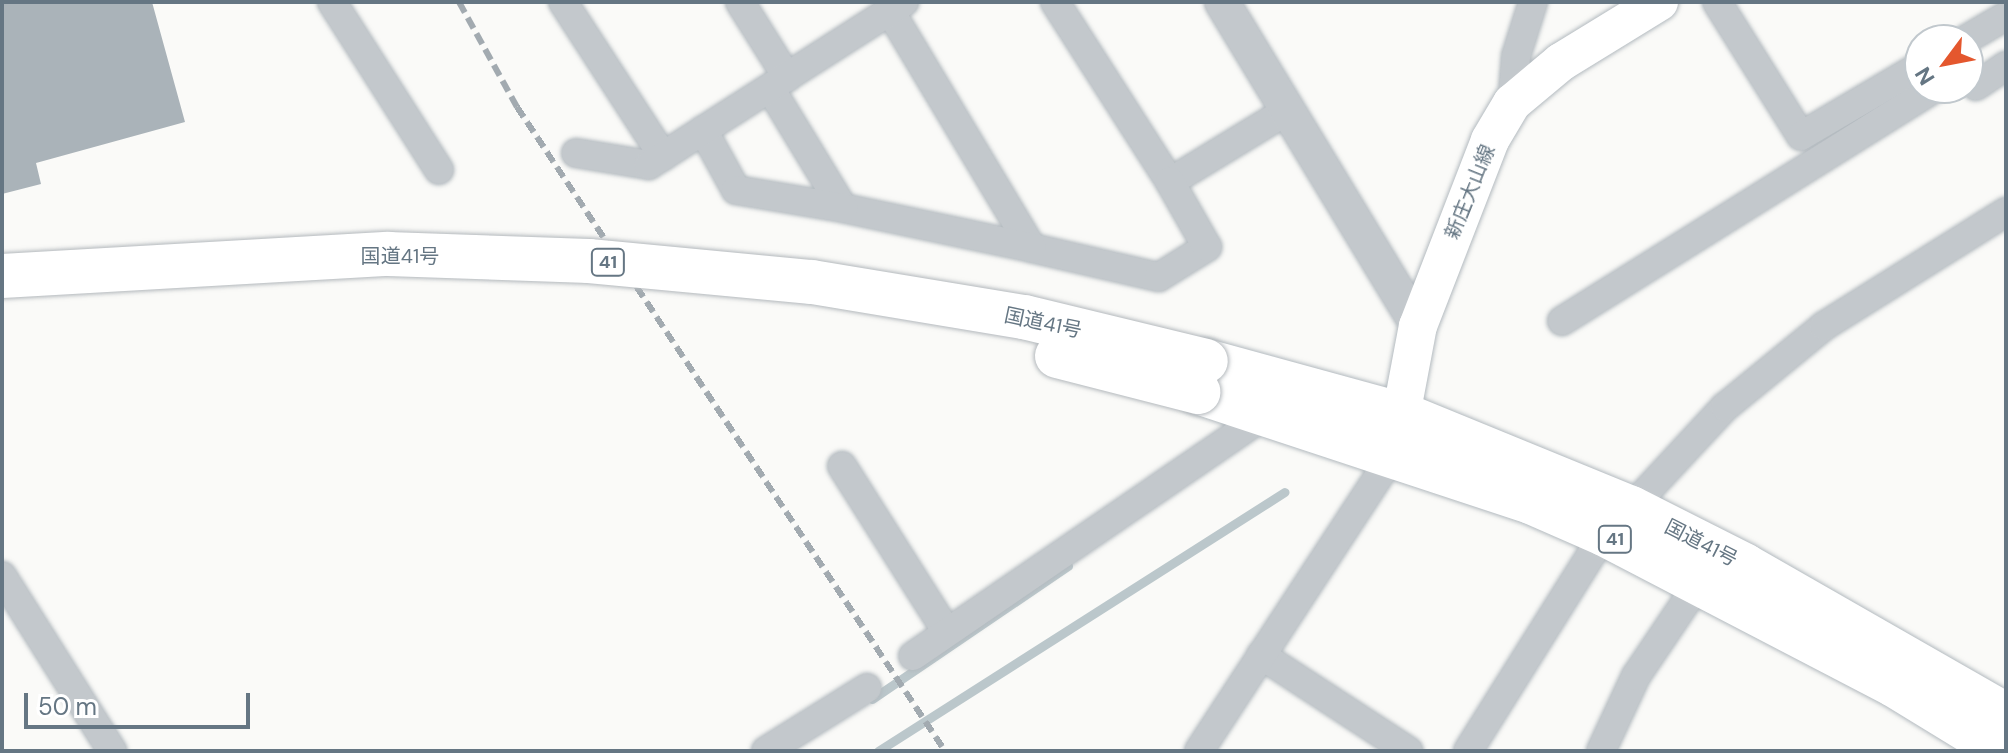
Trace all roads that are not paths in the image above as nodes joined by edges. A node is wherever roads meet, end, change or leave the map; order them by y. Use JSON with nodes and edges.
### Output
{"nodes":[{"id":1,"x":332,"y":2,"type":"edge"},
{"id":2,"x":563,"y":2,"type":"edge"},
{"id":3,"x":740,"y":2,"type":"edge"},
{"id":4,"x":1055,"y":2,"type":"edge"},
{"id":5,"x":1533,"y":2,"type":"edge"},
{"id":6,"x":1659,"y":2,"type":"edge"},
{"id":7,"x":1717,"y":2,"type":"edge"},
{"id":8,"x":1234,"y":6,"type":"edge"},
{"id":9,"x":898,"y":7,"type":"edge"},
{"id":10,"x":2006,"y":16,"type":"edge"},
{"id":11,"x":1984,"y":29,"type":"edge"},
{"id":12,"x":2006,"y":66,"type":"edge"},
{"id":13,"x":1904,"y":75,"type":"edge"},
{"id":14,"x":1984,"y":81,"type":"edge"},
{"id":15,"x":779,"y":82,"type":"junction"},
{"id":16,"x":1512,"y":103,"type":"junction"},
{"id":17,"x":1910,"y":104,"type":"edge"},
{"id":18,"x":1287,"y":111,"type":"junction"},
{"id":19,"x":703,"y":130,"type":"junction"},
{"id":20,"x":1801,"y":136,"type":"junction"},
{"id":21,"x":576,"y":153,"type":"dead end"},
{"id":22,"x":663,"y":156,"type":"junction"},
{"id":23,"x":439,"y":170,"type":"dead end"},
{"id":24,"x":1790,"y":179,"type":"junction"},
{"id":25,"x":1170,"y":182,"type":"junction"},
{"id":26,"x":843,"y":208,"type":"junction"},
{"id":27,"x":2006,"y":212,"type":"edge"},
{"id":28,"x":1032,"y":248,"type":"junction"},
{"id":29,"x":2,"y":276,"type":"edge"},
{"id":30,"x":2,"y":305,"type":"edge"},
{"id":31,"x":1562,"y":321,"type":"dead end"},
{"id":32,"x":1418,"y":326,"type":"junction"},
{"id":33,"x":1202,"y":377,"type":"junction"},
{"id":34,"x":1266,"y":414,"type":"junction"},
{"id":35,"x":1404,"y":415,"type":"junction"},
{"id":36,"x":1392,"y":456,"type":"junction"},
{"id":37,"x":842,"y":466,"type":"dead end"},
{"id":38,"x":1618,"y":521,"type":"junction"},
{"id":39,"x":2,"y":576,"type":"edge"},
{"id":40,"x":1700,"y":581,"type":"junction"},
{"id":41,"x":947,"y":632,"type":"junction"},
{"id":42,"x":1261,"y":655,"type":"junction"},
{"id":43,"x":913,"y":656,"type":"dead end"},
{"id":44,"x":867,"y":688,"type":"dead end"},
{"id":45,"x":2006,"y":715,"type":"edge"},
{"id":46,"x":112,"y":751,"type":"edge"},
{"id":47,"x":766,"y":751,"type":"edge"},
{"id":48,"x":1199,"y":751,"type":"edge"},
{"id":49,"x":1408,"y":751,"type":"edge"},
{"id":50,"x":1468,"y":751,"type":"edge"},
{"id":51,"x":1601,"y":751,"type":"edge"},
{"id":52,"x":2002,"y":751,"type":"edge"}],
"edges":[{"from":1,"to":23,"type":"street"},
{"from":2,"to":22,"type":"street"},
{"from":3,"to":15,"type":"street"},
{"from":4,"to":25,"type":"street"},
{"from":5,"to":16,"type":"street"},
{"from":6,"to":16,"type":"main road","name":"新庄大山線"},
{"from":7,"to":20,"type":"street"},
{"from":8,"to":18,"type":"street"},
{"from":9,"to":15,"type":"street"},
{"from":9,"to":28,"type":"street"},
{"from":10,"to":11,"type":"street"},
{"from":12,"to":14,"type":"street"},
{"from":13,"to":20,"type":"street"},
{"from":15,"to":19,"type":"street"},
{"from":15,"to":26,"type":"street"},
{"from":16,"to":32,"type":"main road","name":"新庄大山線"},
{"from":17,"to":24,"type":"street"},
{"from":18,"to":25,"type":"street"},
{"from":18,"to":32,"type":"street"},
{"from":19,"to":22,"type":"street"},
{"from":19,"to":26,"type":"street"},
{"from":20,"to":24,"type":"street"},
{"from":21,"to":22,"type":"street"},
{"from":24,"to":31,"type":"street"},
{"from":25,"to":28,"type":"street"},
{"from":26,"to":28,"type":"street"},
{"from":27,"to":38,"type":"street"},
{"from":29,"to":33,"type":"highway","name":"国道41号","number":"41","bridge":true},
{"from":30,"to":33,"type":"highway","name":"国道41号","number":"41","bridge":true},
{"from":32,"to":35,"type":"main road","name":"新庄大山線"},
{"from":33,"to":34,"type":"highway","name":"国道41号","number":"41"},
{"from":33,"to":35,"type":"highway","name":"国道41号","number":"41"},
{"from":34,"to":36,"type":"highway","name":"国道41号","number":"41"},
{"from":34,"to":41,"type":"street"},
{"from":35,"to":36,"type":"main road","name":"新庄大山線"},
{"from":35,"to":38,"type":"highway","name":"国道41号","number":"41"},
{"from":36,"to":38,"type":"highway","name":"国道41号","number":"41"},
{"from":36,"to":42,"type":"street"},
{"from":37,"to":41,"type":"street"},
{"from":38,"to":40,"type":"highway","name":"国道41号","number":"41"},
{"from":38,"to":45,"type":"highway","name":"国道41号","number":"41"},
{"from":38,"to":50,"type":"street"},
{"from":39,"to":46,"type":"street"},
{"from":40,"to":51,"type":"street"},
{"from":40,"to":52,"type":"highway","name":"国道41号","number":"41"},
{"from":41,"to":43,"type":"street"},
{"from":42,"to":48,"type":"street"},
{"from":42,"to":49,"type":"street"},
{"from":44,"to":47,"type":"street"}]}
